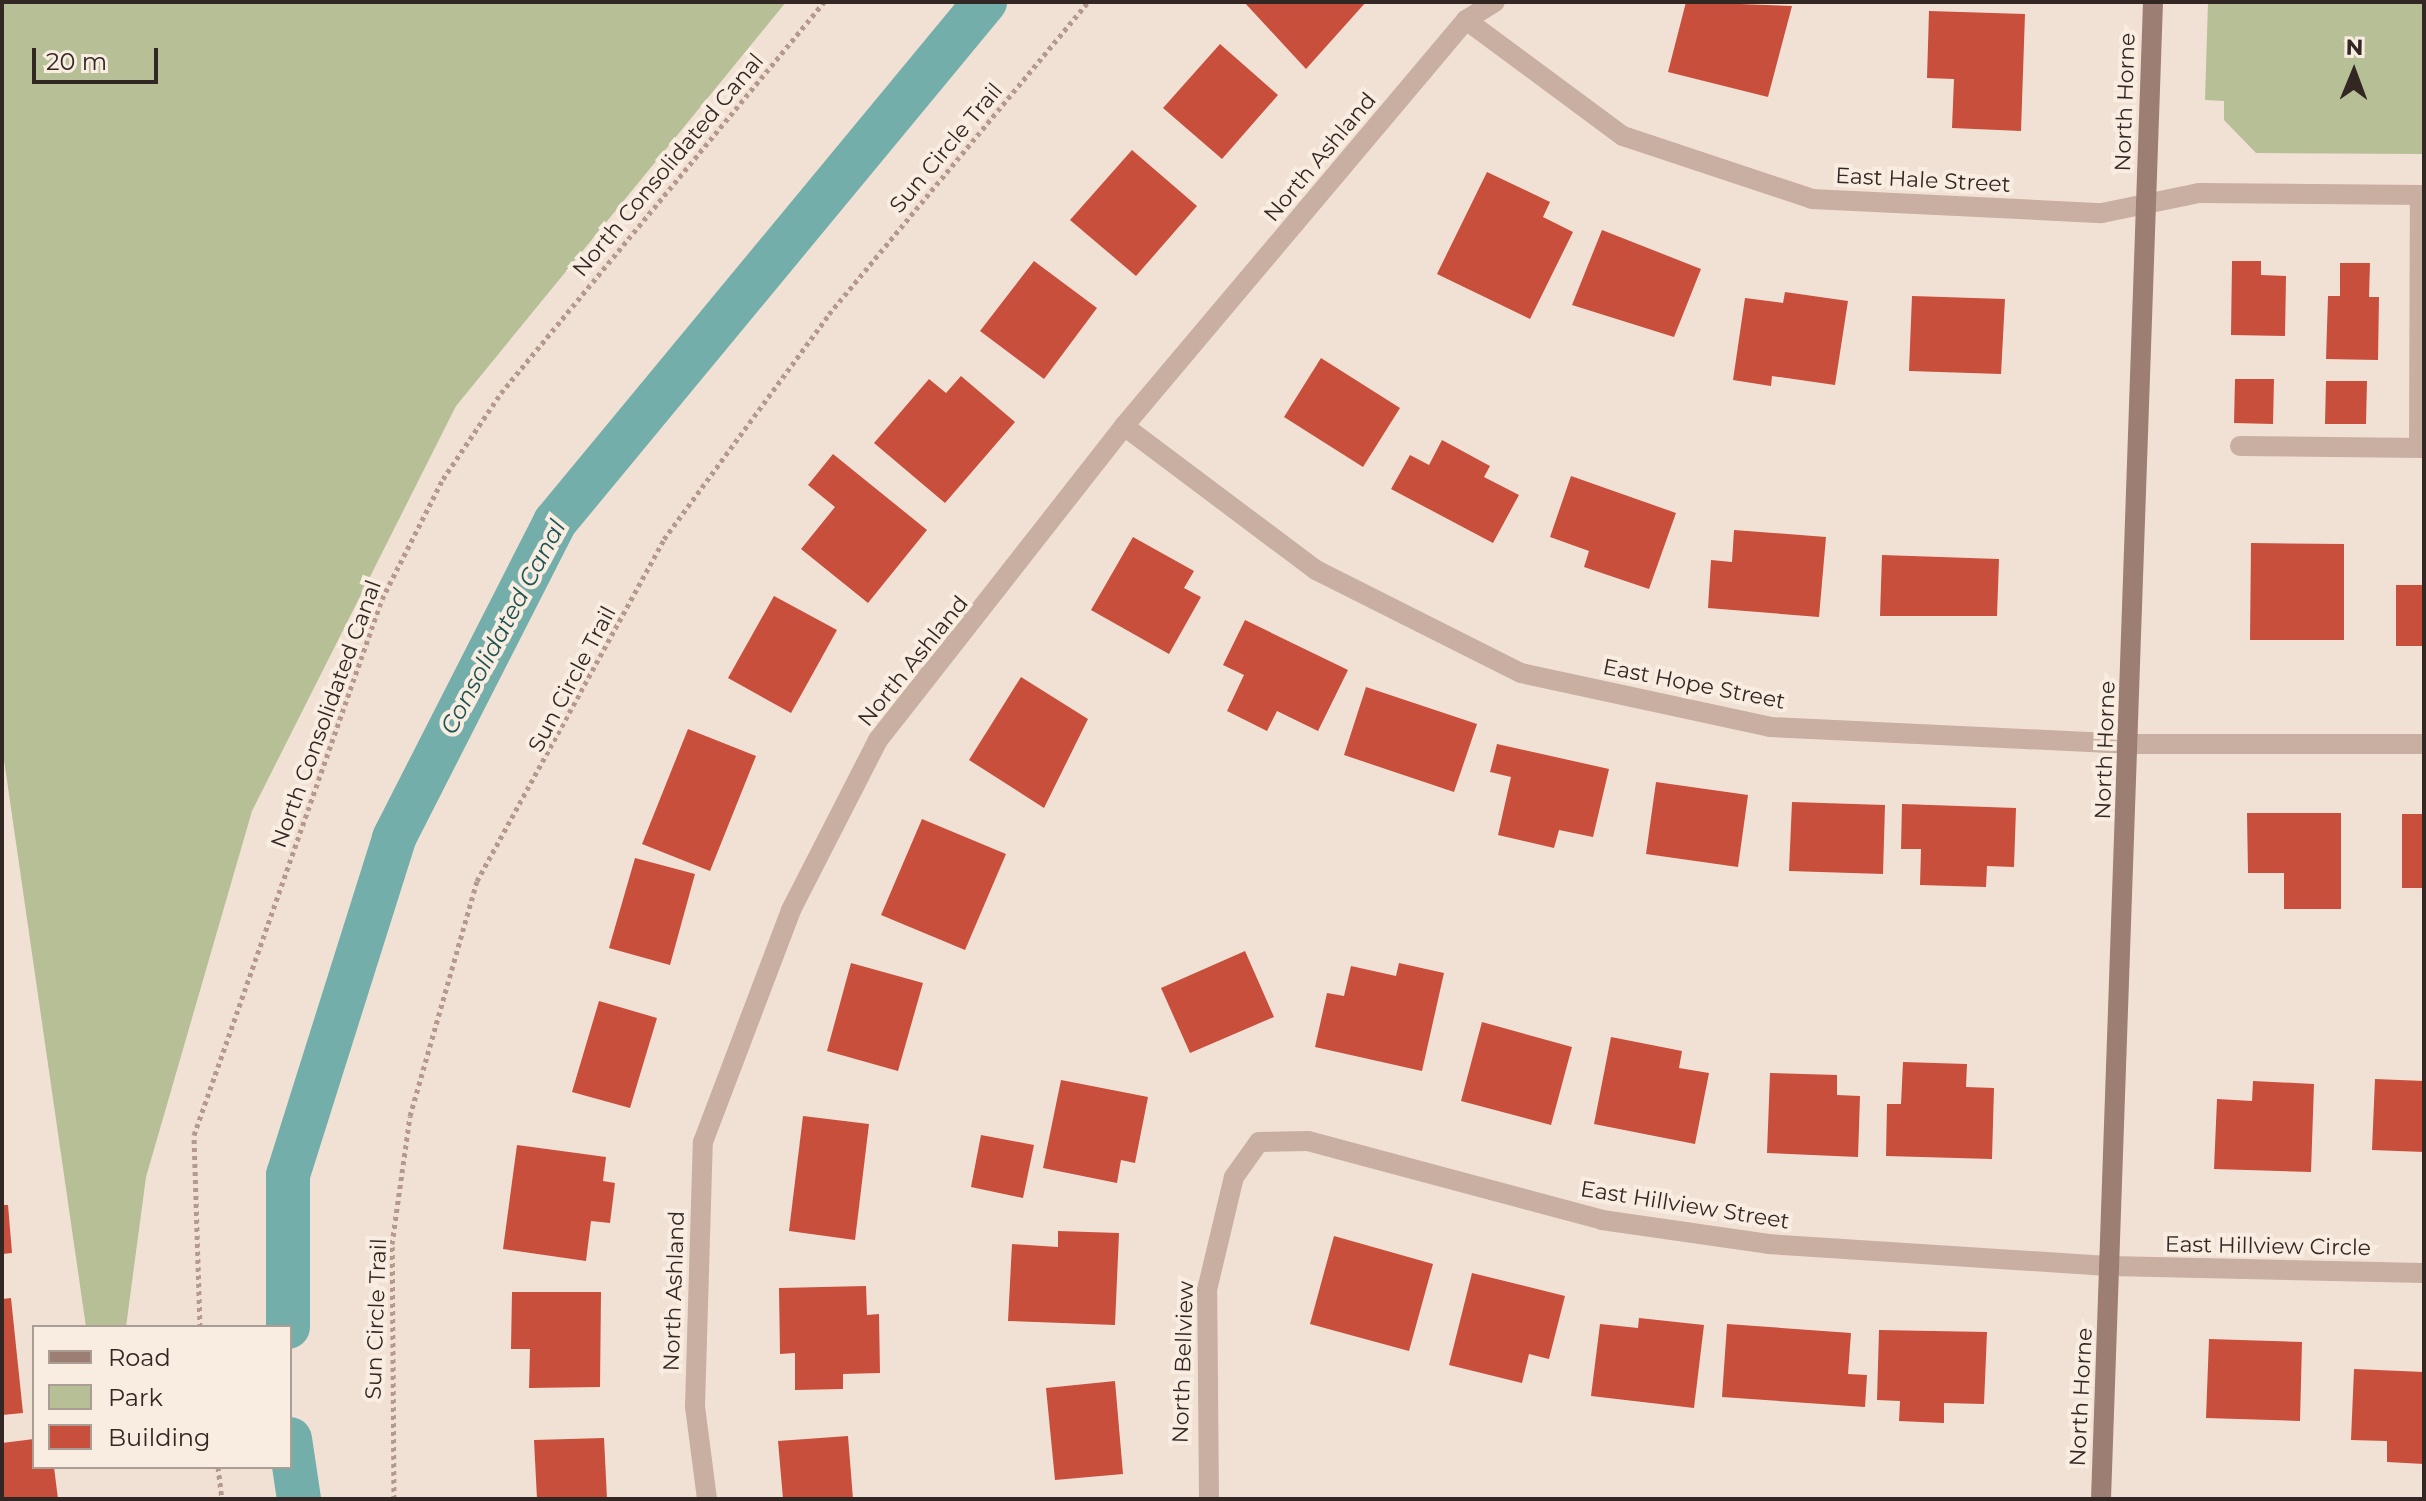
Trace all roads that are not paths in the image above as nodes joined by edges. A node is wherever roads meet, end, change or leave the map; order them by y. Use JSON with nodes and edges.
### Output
{"nodes":[{"id":1,"x":1495,"y":2,"type":"edge"},
{"id":2,"x":2153,"y":2,"type":"edge"},
{"id":3,"x":1466,"y":20,"type":"junction"},
{"id":4,"x":2422,"y":195,"type":"edge"},
{"id":5,"x":2146,"y":204,"type":"junction"},
{"id":6,"x":1124,"y":426,"type":"junction"},
{"id":7,"x":2240,"y":446,"type":"dead end"},
{"id":8,"x":2422,"y":448,"type":"edge"},
{"id":9,"x":2130,"y":744,"type":"junction"},
{"id":10,"x":2424,"y":744,"type":"edge"},
{"id":11,"x":1259,"y":1142,"type":"joint"},
{"id":12,"x":2111,"y":1266,"type":"junction"},
{"id":13,"x":2424,"y":1273,"type":"edge"},
{"id":14,"x":707,"y":1499,"type":"edge"},
{"id":15,"x":1209,"y":1499,"type":"edge"},
{"id":16,"x":2101,"y":1499,"type":"edge"}],
"edges":[{"from":1,"to":3,"type":"street","name":"North Ashland"},
{"from":2,"to":5,"type":"street","name":"North Horne"},
{"from":3,"to":5,"type":"street","name":"East Hale Street"},
{"from":3,"to":6,"type":"street","name":"North Ashland"},
{"from":4,"to":5,"type":"street","name":"East Hale Street"},
{"from":4,"to":8,"type":"street"},
{"from":5,"to":9,"type":"street","name":"North Horne"},
{"from":6,"to":9,"type":"street","name":"East Hope Street"},
{"from":6,"to":14,"type":"street","name":"North Ashland"},
{"from":7,"to":8,"type":"street"},
{"from":9,"to":10,"type":"street","name":"East Hope Street"},
{"from":9,"to":12,"type":"street","name":"North Horne"},
{"from":11,"to":12,"type":"street","name":"East Hillview Street"},
{"from":11,"to":15,"type":"street","name":"North Bellview"},
{"from":12,"to":13,"type":"street","name":"East Hillview Circle"},
{"from":12,"to":16,"type":"street","name":"North Horne"}]}
